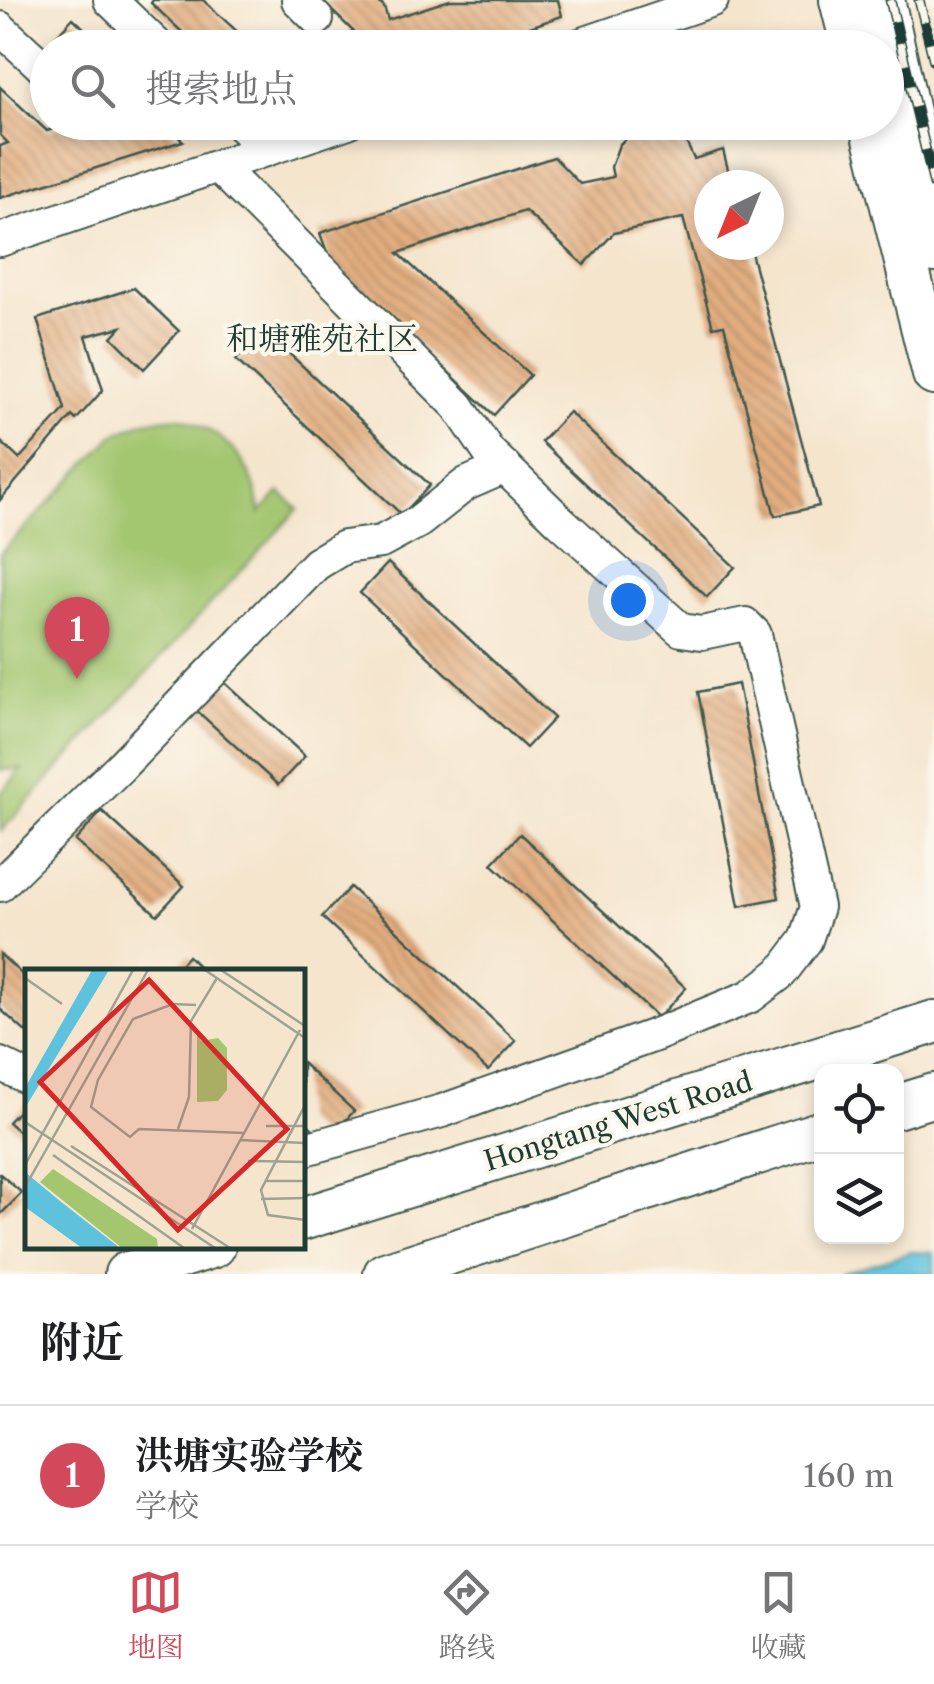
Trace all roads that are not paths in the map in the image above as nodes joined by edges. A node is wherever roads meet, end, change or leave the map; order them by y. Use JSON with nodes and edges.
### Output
{"nodes":[{"id":1,"x":110,"y":0,"type":"edge"},
{"id":2,"x":712,"y":0,"type":"edge"},
{"id":3,"x":841,"y":0,"type":"edge"},
{"id":4,"x":880,"y":0,"type":"edge"},
{"id":5,"x":902,"y":0,"type":"edge"},
{"id":6,"x":0,"y":28,"type":"edge"},
{"id":7,"x":141,"y":30,"type":"edge"},
{"id":8,"x":624,"y":30,"type":"edge"},
{"id":9,"x":848,"y":30,"type":"edge"},
{"id":10,"x":887,"y":30,"type":"edge"},
{"id":11,"x":30,"y":56,"type":"edge"},
{"id":12,"x":904,"y":110,"type":"edge"},
{"id":13,"x":934,"y":136,"type":"edge"},
{"id":14,"x":256,"y":140,"type":"edge"},
{"id":15,"x":295,"y":140,"type":"edge"},
{"id":16,"x":876,"y":140,"type":"edge"},
{"id":17,"x":266,"y":150,"type":"junction"},
{"id":18,"x":218,"y":166,"type":"junction"},
{"id":19,"x":0,"y":240,"type":"edge"},
{"id":20,"x":934,"y":248,"type":"edge"},
{"id":21,"x":934,"y":374,"type":"edge"},
{"id":22,"x":505,"y":468,"type":"junction"},
{"id":23,"x":0,"y":885,"type":"edge"},
{"id":24,"x":934,"y":1022,"type":"edge"},
{"id":25,"x":0,"y":1064,"type":"edge"},
{"id":26,"x":25,"y":1076,"type":"edge"},
{"id":27,"x":934,"y":1095,"type":"edge"},
{"id":28,"x":904,"y":1104,"type":"edge"},
{"id":29,"x":814,"y":1135,"type":"edge"},
{"id":30,"x":305,"y":1149,"type":"edge"},
{"id":31,"x":305,"y":1218,"type":"edge"},
{"id":32,"x":205,"y":1249,"type":"edge"},
{"id":33,"x":126,"y":1274,"type":"edge"},
{"id":34,"x":385,"y":1274,"type":"edge"}],
"edges":[{"from":1,"to":7,"type":"street"},
{"from":2,"to":8,"type":"street"},
{"from":3,"to":9,"type":"main road"},
{"from":4,"to":10,"type":"highway"},
{"from":5,"to":13,"type":"highway"},
{"from":6,"to":11,"type":"street"},
{"from":12,"to":20,"type":"highway"},
{"from":14,"to":17,"type":"street"},
{"from":15,"to":17,"type":"street"},
{"from":16,"to":21,"type":"main road"},
{"from":17,"to":18,"type":"street"},
{"from":18,"to":19,"type":"street"},
{"from":18,"to":22,"type":"street"},
{"from":22,"to":23,"type":"street"},
{"from":22,"to":30,"type":"street"},
{"from":24,"to":31,"type":"main road","name":"Hongtang West Road"},
{"from":25,"to":26,"type":"street"},
{"from":27,"to":28,"type":"main road"},
{"from":29,"to":34,"type":"main road"},
{"from":32,"to":33,"type":"main road"}]}
